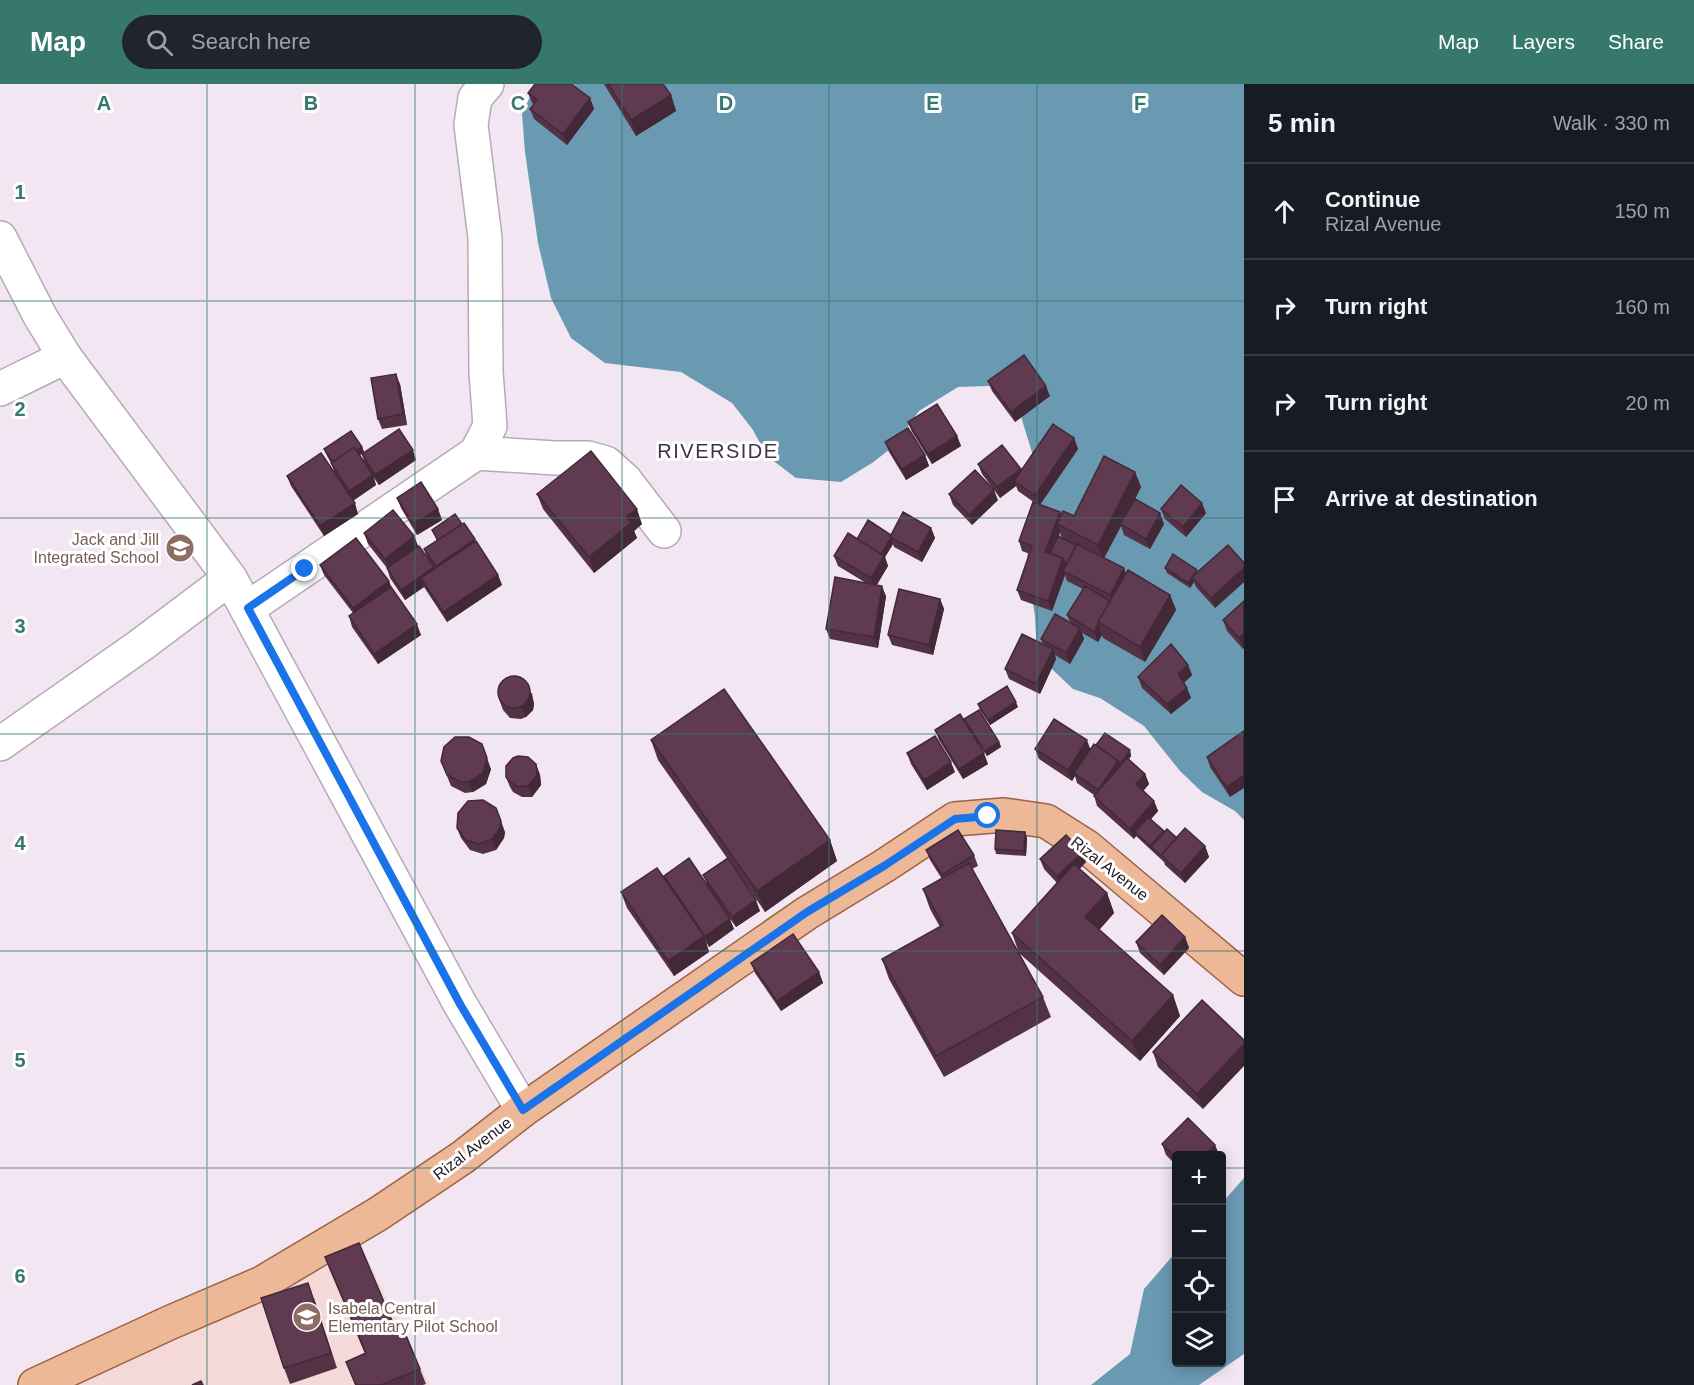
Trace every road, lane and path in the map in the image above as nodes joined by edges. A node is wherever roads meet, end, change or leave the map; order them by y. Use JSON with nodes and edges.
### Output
{"nodes":[{"id":1,"x":487,"y":84,"type":"edge"},
{"id":2,"x":0,"y":238,"type":"edge"},
{"id":3,"x":65,"y":357,"type":"junction"},
{"id":4,"x":0,"y":389,"type":"edge"},
{"id":5,"x":476,"y":453,"type":"junction"},
{"id":6,"x":664,"y":531,"type":"dead end"},
{"id":7,"x":230,"y":578,"type":"junction"},
{"id":8,"x":248,"y":608,"type":"junction"},
{"id":9,"x":0,"y":744,"type":"edge"},
{"id":10,"x":1244,"y":979,"type":"edge"},
{"id":11,"x":523,"y":1110,"type":"junction"},
{"id":12,"x":35,"y":1385,"type":"edge"}],
"edges":[{"from":1,"to":5,"type":"street"},
{"from":2,"to":3,"type":"street"},
{"from":3,"to":4,"type":"street"},
{"from":3,"to":7,"type":"street"},
{"from":5,"to":6,"type":"street"},
{"from":5,"to":8,"type":"street"},
{"from":7,"to":8,"type":"street"},
{"from":7,"to":9,"type":"street"},
{"from":8,"to":11,"type":"street"},
{"from":10,"to":11,"type":"main road","name":"Rizal Avenue"},
{"from":11,"to":12,"type":"main road","name":"Rizal Avenue"}]}
